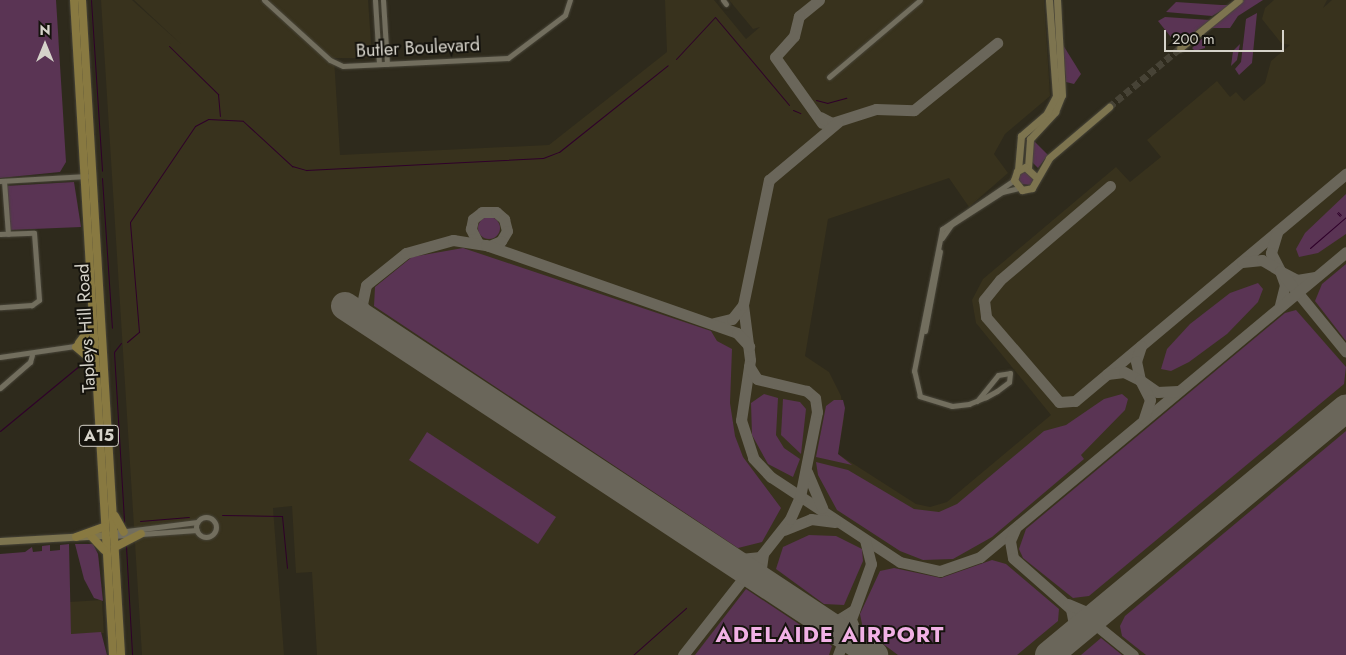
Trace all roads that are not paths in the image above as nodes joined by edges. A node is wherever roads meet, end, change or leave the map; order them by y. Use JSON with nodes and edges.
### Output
{"nodes":[{"id":1,"x":74,"y":0,"type":"edge"},
{"id":2,"x":82,"y":0,"type":"edge"},
{"id":3,"x":375,"y":0,"type":"edge"},
{"id":4,"x":383,"y":0,"type":"edge"},
{"id":5,"x":570,"y":0,"type":"edge"},
{"id":6,"x":920,"y":0,"type":"edge"},
{"id":7,"x":1049,"y":0,"type":"edge"},
{"id":8,"x":1057,"y":0,"type":"edge"},
{"id":9,"x":1239,"y":0,"type":"edge"},
{"id":10,"x":265,"y":1,"type":"edge"},
{"id":11,"x":1180,"y":48,"type":"tunnel mouth"},
{"id":12,"x":379,"y":64,"type":"junction"},
{"id":13,"x":388,"y":64,"type":"junction"},
{"id":14,"x":829,"y":77,"type":"dead end"},
{"id":15,"x":1109,"y":108,"type":"tunnel mouth"},
{"id":16,"x":1028,"y":168,"type":"junction"},
{"id":17,"x":1018,"y":170,"type":"junction"},
{"id":18,"x":92,"y":175,"type":"junction"},
{"id":19,"x":84,"y":176,"type":"junction"},
{"id":20,"x":1037,"y":178,"type":"junction"},
{"id":21,"x":1014,"y":180,"type":"junction"},
{"id":22,"x":2,"y":181,"type":"edge"},
{"id":23,"x":1019,"y":188,"type":"junction"},
{"id":24,"x":0,"y":234,"type":"edge"},
{"id":25,"x":8,"y":234,"type":"junction"},
{"id":26,"x":0,"y":307,"type":"edge"},
{"id":27,"x":93,"y":323,"type":"junction"},
{"id":28,"x":97,"y":343,"type":"junction"},
{"id":29,"x":920,"y":343,"type":"junction"},
{"id":30,"x":77,"y":345,"type":"junction"},
{"id":31,"x":32,"y":355,"type":"junction"},
{"id":32,"x":0,"y":356,"type":"edge"},
{"id":33,"x":95,"y":363,"type":"junction"},
{"id":34,"x":0,"y":388,"type":"edge"},
{"id":35,"x":977,"y":401,"type":"junction"},
{"id":36,"x":112,"y":504,"type":"junction"},
{"id":37,"x":197,"y":522,"type":"junction"},
{"id":38,"x":197,"y":530,"type":"junction"},
{"id":39,"x":105,"y":531,"type":"junction"},
{"id":40,"x":124,"y":532,"type":"junction"},
{"id":41,"x":141,"y":534,"type":"junction"},
{"id":42,"x":114,"y":535,"type":"junction"},
{"id":43,"x":91,"y":536,"type":"junction"},
{"id":44,"x":76,"y":537,"type":"junction"},
{"id":45,"x":0,"y":541,"type":"edge"},
{"id":46,"x":115,"y":547,"type":"junction"},
{"id":47,"x":106,"y":554,"type":"junction"},
{"id":48,"x":113,"y":655,"type":"edge"},
{"id":49,"x":121,"y":655,"type":"edge"}],
"edges":[{"from":1,"to":19,"type":"main road","name":"Tapleys Hill Road","number":"A15"},
{"from":2,"to":18,"type":"main road","name":"Tapleys Hill Road","number":"A15"},
{"from":3,"to":12,"type":"street"},
{"from":4,"to":13,"type":"street"},
{"from":5,"to":13,"type":"street","name":"Butler Boulevard"},
{"from":6,"to":14,"type":"street"},
{"from":7,"to":17,"type":"street"},
{"from":8,"to":16,"type":"street"},
{"from":9,"to":11,"type":"street"},
{"from":10,"to":12,"type":"street","name":"Butler Boulevard"},
{"from":12,"to":13,"type":"street","name":"Butler Boulevard"},
{"from":15,"to":20,"type":"street"},
{"from":16,"to":17,"type":"street"},
{"from":16,"to":20,"type":"street"},
{"from":17,"to":21,"type":"street"},
{"from":18,"to":19,"type":"street"},
{"from":18,"to":28,"type":"main road","name":"Tapleys Hill Road","number":"A15"},
{"from":19,"to":22,"type":"street"},
{"from":19,"to":27,"type":"main road","name":"Tapleys Hill Road","number":"A15"},
{"from":20,"to":23,"type":"street"},
{"from":21,"to":23,"type":"street"},
{"from":21,"to":29,"type":"street"},
{"from":22,"to":25,"type":"street"},
{"from":23,"to":29,"type":"street"},
{"from":24,"to":25,"type":"street"},
{"from":25,"to":26,"type":"street"},
{"from":27,"to":28,"type":"main road","name":"Tapleys Hill Road","number":"A15"},
{"from":27,"to":30,"type":"main road"},
{"from":28,"to":30,"type":"street"},
{"from":28,"to":33,"type":"main road","name":"Tapleys Hill Road","number":"A15"},
{"from":28,"to":36,"type":"main road","name":"Tapleys Hill Road","number":"A15"},
{"from":29,"to":35,"type":"street"},
{"from":30,"to":31,"type":"street"},
{"from":30,"to":33,"type":"main road"},
{"from":31,"to":32,"type":"street"},
{"from":31,"to":34,"type":"street"},
{"from":33,"to":39,"type":"main road","name":"Tapleys Hill Road","number":"A15"},
{"from":35,"to":35,"type":"street"},
{"from":36,"to":40,"type":"main road"},
{"from":36,"to":42,"type":"main road","name":"Tapleys Hill Road","number":"A15"},
{"from":37,"to":38,"type":"street"},
{"from":37,"to":38,"type":"street"},
{"from":37,"to":40,"type":"street"},
{"from":38,"to":41,"type":"street"},
{"from":39,"to":42,"type":"street"},
{"from":39,"to":43,"type":"street"},
{"from":39,"to":44,"type":"main road"},
{"from":39,"to":47,"type":"main road","name":"Tapleys Hill Road","number":"A15"},
{"from":40,"to":42,"type":"street"},
{"from":41,"to":42,"type":"street"},
{"from":41,"to":46,"type":"main road"},
{"from":42,"to":46,"type":"main road","name":"Tapleys Hill Road","number":"A15"},
{"from":43,"to":44,"type":"street"},
{"from":43,"to":47,"type":"main road"},
{"from":44,"to":45,"type":"street"},
{"from":46,"to":49,"type":"main road","name":"Tapleys Hill Road","number":"A15"},
{"from":47,"to":48,"type":"main road","name":"Tapleys Hill Road","number":"A15"}]}
